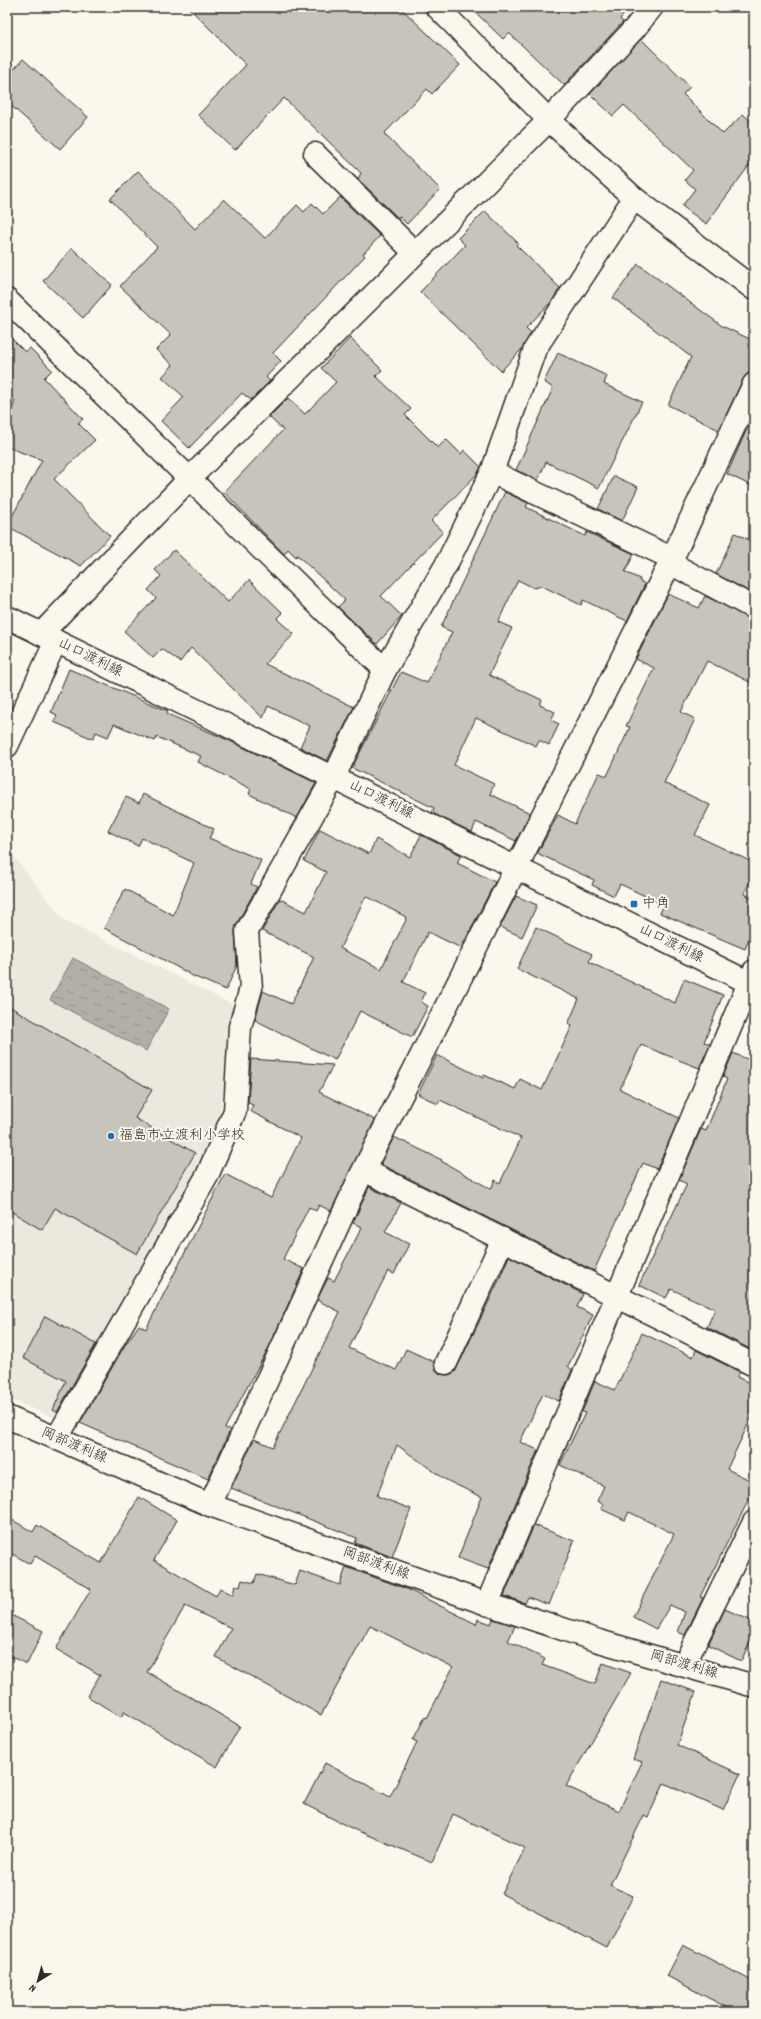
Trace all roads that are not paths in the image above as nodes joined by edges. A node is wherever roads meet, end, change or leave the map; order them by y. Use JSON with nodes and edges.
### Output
{"nodes":[{"id":1,"x":437,"y":7,"type":"edge"},
{"id":2,"x":652,"y":7,"type":"edge"},
{"id":3,"x":549,"y":120,"type":"junction"},
{"id":4,"x":315,"y":154,"type":"dead end"},
{"id":5,"x":634,"y":198,"type":"junction"},
{"id":6,"x":415,"y":252,"type":"junction"},
{"id":7,"x":754,"y":289,"type":"edge"},
{"id":8,"x":7,"y":300,"type":"edge"},
{"id":9,"x":754,"y":384,"type":"edge"},
{"id":10,"x":492,"y":472,"type":"junction"},
{"id":11,"x":190,"y":478,"type":"junction"},
{"id":12,"x":671,"y":560,"type":"junction"},
{"id":13,"x":754,"y":608,"type":"edge"},
{"id":14,"x":7,"y":617,"type":"edge"},
{"id":15,"x":49,"y":638,"type":"junction"},
{"id":16,"x":385,"y":670,"type":"junction"},
{"id":17,"x":7,"y":746,"type":"edge"},
{"id":18,"x":334,"y":777,"type":"junction"},
{"id":19,"x":516,"y":866,"type":"junction"},
{"id":20,"x":752,"y":979,"type":"edge"},
{"id":21,"x":364,"y":1170,"type":"junction"},
{"id":22,"x":503,"y":1239,"type":"junction"},
{"id":23,"x":617,"y":1296,"type":"junction"},
{"id":24,"x":446,"y":1363,"type":"dead end"},
{"id":25,"x":754,"y":1365,"type":"edge"},
{"id":26,"x":7,"y":1417,"type":"edge"},
{"id":27,"x":57,"y":1438,"type":"junction"},
{"id":28,"x":210,"y":1505,"type":"junction"},
{"id":29,"x":754,"y":1522,"type":"edge"},
{"id":30,"x":487,"y":1604,"type":"junction"},
{"id":31,"x":684,"y":1664,"type":"junction"},
{"id":32,"x":754,"y":1686,"type":"edge"}],
"edges":[{"from":1,"to":3,"type":"street"},
{"from":2,"to":3,"type":"street"},
{"from":3,"to":5,"type":"street"},
{"from":3,"to":6,"type":"street"},
{"from":4,"to":6,"type":"street"},
{"from":5,"to":7,"type":"street"},
{"from":5,"to":10,"type":"street"},
{"from":6,"to":11,"type":"street"},
{"from":8,"to":11,"type":"street"},
{"from":9,"to":12,"type":"street"},
{"from":10,"to":12,"type":"street"},
{"from":10,"to":16,"type":"street"},
{"from":11,"to":15,"type":"street"},
{"from":11,"to":16,"type":"street"},
{"from":12,"to":13,"type":"street"},
{"from":12,"to":19,"type":"street"},
{"from":14,"to":15,"type":"street","name":"山口渡利線"},
{"from":15,"to":17,"type":"street"},
{"from":15,"to":18,"type":"street","name":"山口渡利線"},
{"from":16,"to":18,"type":"street"},
{"from":18,"to":19,"type":"street","name":"山口渡利線"},
{"from":18,"to":27,"type":"street"},
{"from":19,"to":20,"type":"street","name":"山口渡利線"},
{"from":19,"to":21,"type":"street"},
{"from":20,"to":23,"type":"street"},
{"from":21,"to":22,"type":"street"},
{"from":21,"to":28,"type":"street"},
{"from":22,"to":23,"type":"street"},
{"from":22,"to":24,"type":"street"},
{"from":23,"to":25,"type":"street"},
{"from":23,"to":30,"type":"street"},
{"from":26,"to":27,"type":"street","name":"岡部渡利線"},
{"from":27,"to":28,"type":"street","name":"岡部渡利線"},
{"from":28,"to":30,"type":"street","name":"岡部渡利線"},
{"from":29,"to":31,"type":"street"},
{"from":30,"to":31,"type":"street","name":"岡部渡利線"},
{"from":31,"to":32,"type":"street","name":"岡部渡利線"}]}
